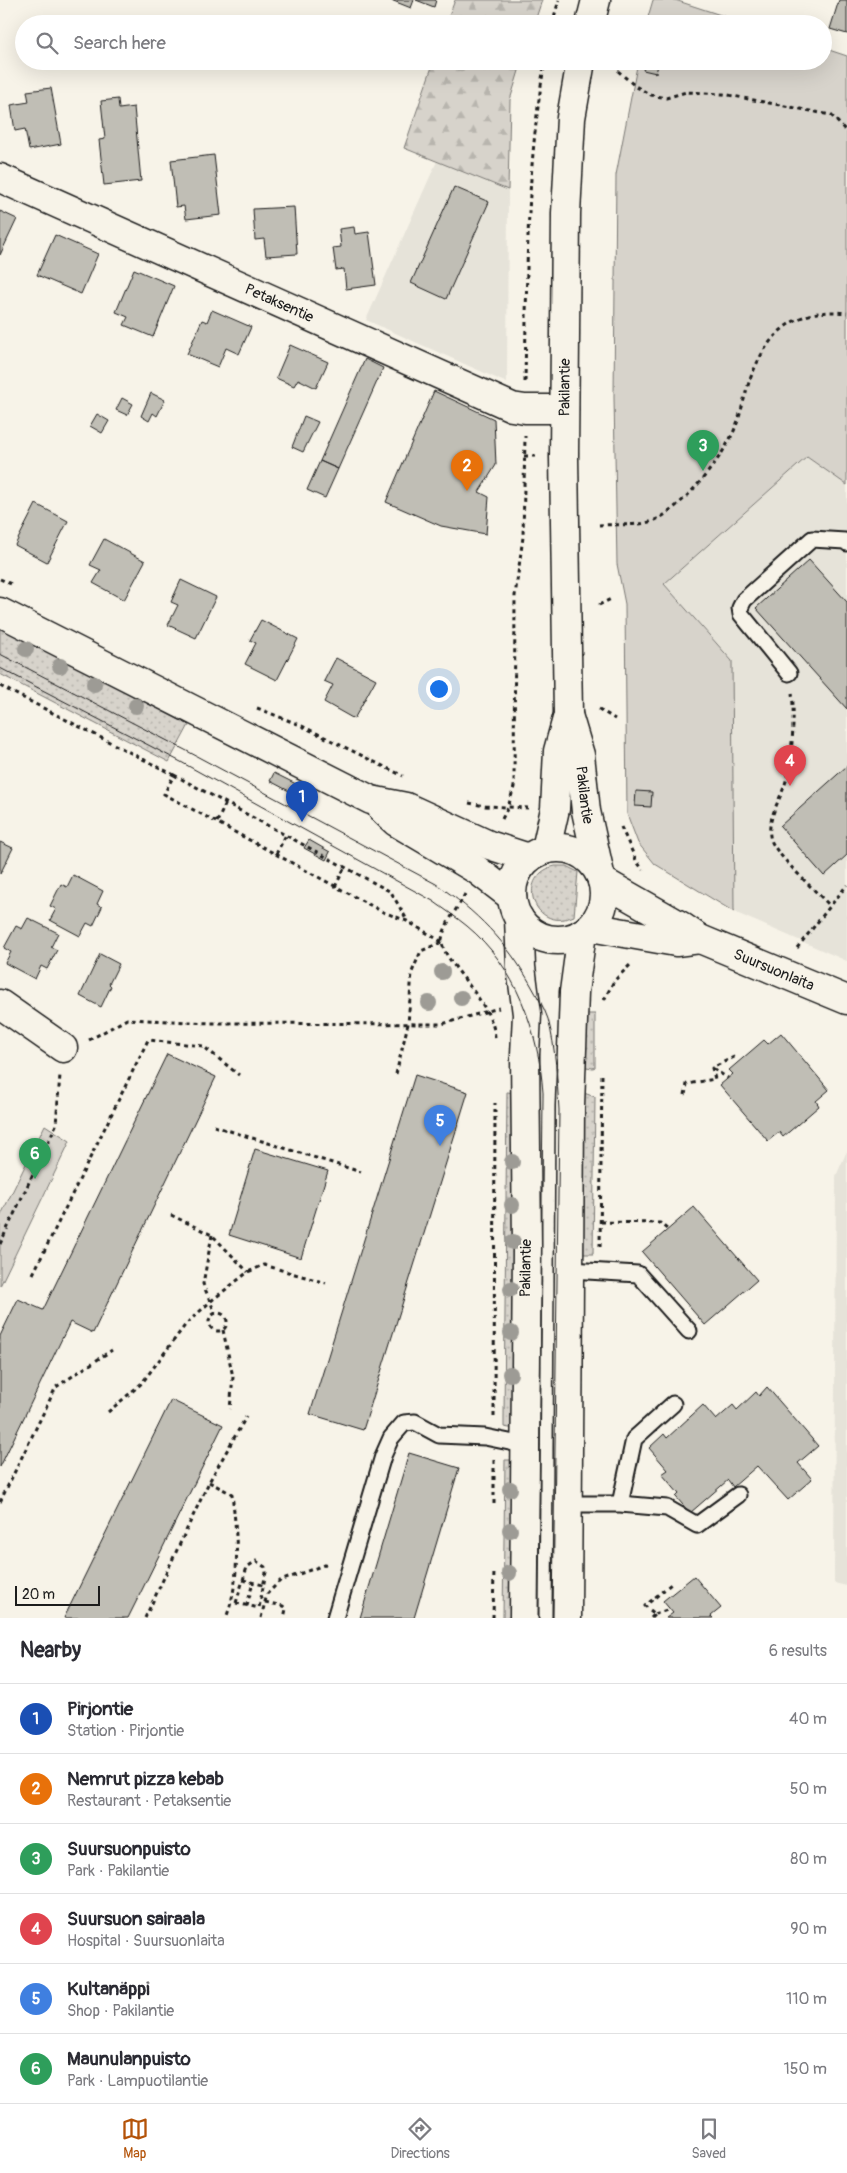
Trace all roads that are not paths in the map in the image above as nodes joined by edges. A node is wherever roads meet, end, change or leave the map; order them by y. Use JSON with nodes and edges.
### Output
{"nodes":[{"id":1,"x":596,"y":0,"type":"edge"},
{"id":2,"x":592,"y":15,"type":"edge"},
{"id":3,"x":579,"y":70,"type":"edge"},
{"id":4,"x":0,"y":178,"type":"edge"},
{"id":5,"x":564,"y":409,"type":"junction"},
{"id":6,"x":847,"y":543,"type":"edge"},
{"id":7,"x":0,"y":612,"type":"edge"},
{"id":8,"x":789,"y":674,"type":"road end"},
{"id":9,"x":568,"y":715,"type":"junction"},
{"id":10,"x":371,"y":800,"type":"junction"},
{"id":11,"x":537,"y":853,"type":"junction"},
{"id":12,"x":602,"y":879,"type":"junction"},
{"id":13,"x":516,"y":908,"type":"junction"},
{"id":14,"x":586,"y":930,"type":"junction"},
{"id":15,"x":700,"y":939,"type":"junction"},
{"id":16,"x":847,"y":1000,"type":"edge"},
{"id":17,"x":0,"y":1004,"type":"edge"},
{"id":18,"x":63,"y":1048,"type":"road end"},
{"id":19,"x":570,"y":1270,"type":"junction"},
{"id":20,"x":689,"y":1331,"type":"dead end"},
{"id":21,"x":673,"y":1404,"type":"dead end"},
{"id":22,"x":524,"y":1445,"type":"junction"},
{"id":23,"x":738,"y":1495,"type":"dead end"},
{"id":24,"x":568,"y":1504,"type":"junction"},
{"id":25,"x":620,"y":1504,"type":"junction"},
{"id":26,"x":335,"y":1618,"type":"edge"},
{"id":27,"x":524,"y":1618,"type":"edge"},
{"id":28,"x":567,"y":1618,"type":"edge"}],
"edges":[{"from":1,"to":2,"type":"main road"},
{"from":3,"to":5,"type":"main road","name":"Pakilantie"},
{"from":4,"to":5,"type":"main road","name":"Petaksentie"},
{"from":5,"to":9,"type":"main road","name":"Pakilantie"},
{"from":6,"to":8,"type":"lane"},
{"from":7,"to":10,"type":"main road"},
{"from":9,"to":11,"type":"main road","name":"Pakilantie"},
{"from":9,"to":12,"type":"main road","name":"Pakilantie"},
{"from":10,"to":11,"type":"main road"},
{"from":10,"to":13,"type":"main road"},
{"from":11,"to":12,"type":"main road"},
{"from":11,"to":13,"type":"main road"},
{"from":12,"to":14,"type":"main road"},
{"from":12,"to":15,"type":"main road","name":"Suursuonlaita"},
{"from":13,"to":14,"type":"main road"},
{"from":13,"to":22,"type":"main road","name":"Pakilantie"},
{"from":14,"to":15,"type":"main road","name":"Suursuonlaita"},
{"from":14,"to":19,"type":"main road"},
{"from":15,"to":16,"type":"main road","name":"Suursuonlaita"},
{"from":17,"to":18,"type":"main road"},
{"from":19,"to":20,"type":"lane"},
{"from":19,"to":24,"type":"main road"},
{"from":21,"to":25,"type":"lane"},
{"from":22,"to":26,"type":"lane"},
{"from":22,"to":27,"type":"main road","name":"Pakilantie"},
{"from":23,"to":25,"type":"lane"},
{"from":24,"to":25,"type":"lane"},
{"from":24,"to":28,"type":"main road"}]}
